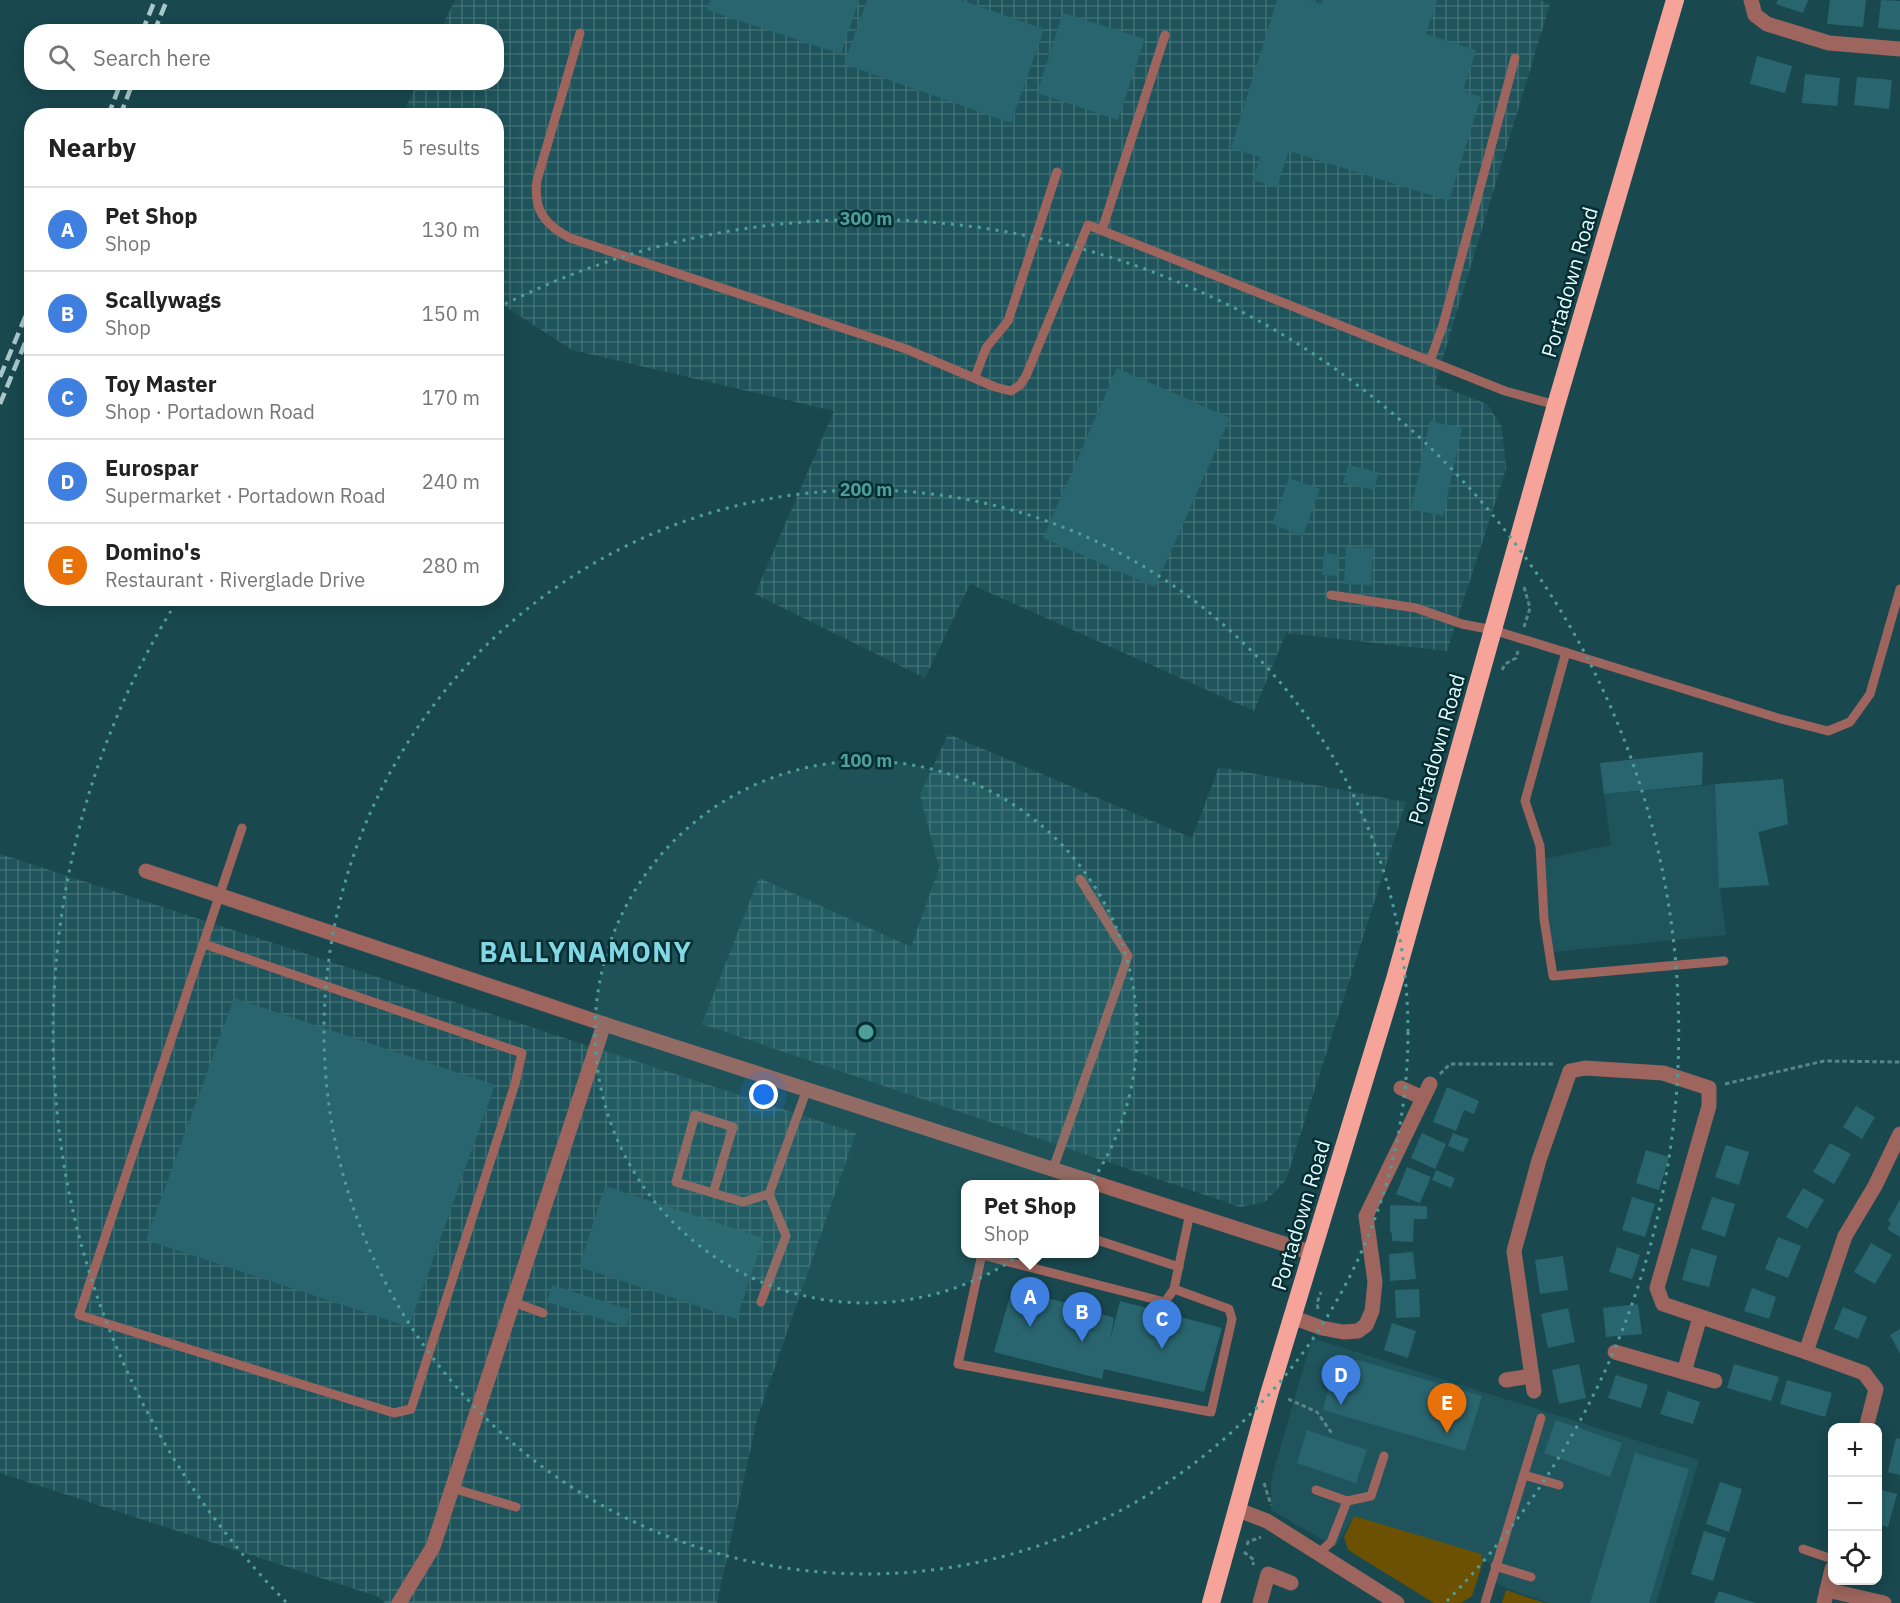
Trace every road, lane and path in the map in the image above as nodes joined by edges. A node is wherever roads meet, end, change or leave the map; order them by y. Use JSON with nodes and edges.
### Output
{"nodes":[{"id":1,"x":1751,"y":0,"type":"edge"},
{"id":2,"x":1671,"y":2,"type":"edge"},
{"id":3,"x":580,"y":33,"type":"dead end"},
{"id":4,"x":1165,"y":35,"type":"dead end"},
{"id":5,"x":1900,"y":50,"type":"edge"},
{"id":6,"x":1515,"y":58,"type":"dead end"},
{"id":7,"x":1057,"y":172,"type":"dead end"},
{"id":8,"x":1102,"y":231,"type":"junction"},
{"id":9,"x":1430,"y":361,"type":"junction"},
{"id":10,"x":975,"y":377,"type":"junction"},
{"id":11,"x":1556,"y":405,"type":"junction"},
{"id":12,"x":1900,"y":589,"type":"edge"},
{"id":13,"x":1332,"y":595,"type":"dead end"},
{"id":14,"x":1493,"y":630,"type":"junction"},
{"id":15,"x":1566,"y":652,"type":"junction"},
{"id":16,"x":242,"y":828,"type":"dead end"},
{"id":17,"x":146,"y":871,"type":"dead end"},
{"id":18,"x":1080,"y":879,"type":"dead end"},
{"id":19,"x":220,"y":897,"type":"junction"},
{"id":20,"x":204,"y":944,"type":"junction"},
{"id":21,"x":1724,"y":961,"type":"dead end"},
{"id":22,"x":604,"y":1024,"type":"junction"},
{"id":23,"x":1900,"y":1062,"type":"edge"},
{"id":24,"x":1570,"y":1071,"type":"junction"},
{"id":25,"x":1401,"y":1088,"type":"dead end"},
{"id":26,"x":1709,"y":1088,"type":"junction"},
{"id":27,"x":807,"y":1089,"type":"junction"},
{"id":28,"x":1426,"y":1091,"type":"junction"},
{"id":29,"x":1900,"y":1134,"type":"edge"},
{"id":30,"x":1053,"y":1169,"type":"junction"},
{"id":31,"x":1087,"y":1180,"type":"edge"},
{"id":32,"x":1099,"y":1184,"type":"edge"},
{"id":33,"x":713,"y":1193,"type":"junction"},
{"id":34,"x":769,"y":1194,"type":"junction"},
{"id":35,"x":1190,"y":1213,"type":"junction"},
{"id":36,"x":1099,"y":1240,"type":"edge"},
{"id":37,"x":1312,"y":1253,"type":"junction"},
{"id":38,"x":981,"y":1258,"type":"edge"},
{"id":39,"x":997,"y":1258,"type":"edge"},
{"id":40,"x":1179,"y":1267,"type":"junction"},
{"id":41,"x":1174,"y":1289,"type":"junction"},
{"id":42,"x":513,"y":1302,"type":"junction"},
{"id":43,"x":761,"y":1302,"type":"dead end"},
{"id":44,"x":543,"y":1313,"type":"dead end"},
{"id":45,"x":1292,"y":1317,"type":"junction"},
{"id":46,"x":1700,"y":1317,"type":"junction"},
{"id":47,"x":1615,"y":1352,"type":"dead end"},
{"id":48,"x":1806,"y":1352,"type":"junction"},
{"id":49,"x":1684,"y":1372,"type":"junction"},
{"id":50,"x":1506,"y":1380,"type":"dead end"},
{"id":51,"x":1715,"y":1381,"type":"dead end"},
{"id":52,"x":1288,"y":1399,"type":"dead end"},
{"id":53,"x":1541,"y":1418,"type":"dead end"},
{"id":54,"x":1867,"y":1423,"type":"edge"},
{"id":55,"x":1333,"y":1434,"type":"dead end"},
{"id":56,"x":1384,"y":1456,"type":"dead end"},
{"id":57,"x":1524,"y":1475,"type":"junction"},
{"id":58,"x":1559,"y":1485,"type":"dead end"},
{"id":59,"x":452,"y":1488,"type":"junction"},
{"id":60,"x":1316,"y":1490,"type":"dead end"},
{"id":61,"x":1347,"y":1501,"type":"junction"},
{"id":62,"x":516,"y":1507,"type":"dead end"},
{"id":63,"x":1238,"y":1510,"type":"junction"},
{"id":64,"x":1803,"y":1549,"type":"dead end"},
{"id":65,"x":1318,"y":1554,"type":"junction"},
{"id":66,"x":1828,"y":1557,"type":"edge"},
{"id":67,"x":1495,"y":1566,"type":"junction"},
{"id":68,"x":1531,"y":1577,"type":"dead end"},
{"id":69,"x":1292,"y":1583,"type":"dead end"},
{"id":70,"x":1826,"y":1597,"type":"edge"},
{"id":71,"x":399,"y":1603,"type":"edge"},
{"id":72,"x":1210,"y":1603,"type":"edge"},
{"id":73,"x":1260,"y":1603,"type":"edge"},
{"id":74,"x":1397,"y":1603,"type":"edge"},
{"id":75,"x":1485,"y":1603,"type":"edge"},
{"id":76,"x":1884,"y":1603,"type":"edge"}],
"edges":[{"from":1,"to":5,"type":"street"},
{"from":2,"to":11,"type":"highway","name":"Portadown Road"},
{"from":3,"to":10,"type":"lane"},
{"from":4,"to":8,"type":"lane"},
{"from":6,"to":9,"type":"lane"},
{"from":7,"to":10,"type":"lane"},
{"from":8,"to":9,"type":"lane"},
{"from":8,"to":10,"type":"lane"},
{"from":9,"to":11,"type":"lane"},
{"from":11,"to":14,"type":"highway","name":"Portadown Road"},
{"from":12,"to":15,"type":"lane"},
{"from":13,"to":14,"type":"lane"},
{"from":14,"to":15,"type":"lane"},
{"from":14,"to":37,"type":"highway","name":"Portadown Road"},
{"from":15,"to":21,"type":"lane"},
{"from":16,"to":19,"type":"lane"},
{"from":17,"to":19,"type":"street"},
{"from":18,"to":30,"type":"lane"},
{"from":19,"to":20,"type":"lane"},
{"from":19,"to":22,"type":"street"},
{"from":20,"to":20,"type":"lane"},
{"from":22,"to":27,"type":"street"},
{"from":22,"to":42,"type":"street"},
{"from":23,"to":26,"type":"path"},
{"from":24,"to":26,"type":"street"},
{"from":24,"to":28,"type":"path"},
{"from":24,"to":50,"type":"street"},
{"from":25,"to":28,"type":"street"},
{"from":26,"to":46,"type":"street"},
{"from":27,"to":30,"type":"street"},
{"from":27,"to":34,"type":"lane"},
{"from":28,"to":45,"type":"street"},
{"from":29,"to":48,"type":"street"},
{"from":30,"to":31,"type":"street"},
{"from":32,"to":35,"type":"street"},
{"from":33,"to":33,"type":"lane"},
{"from":33,"to":34,"type":"lane"},
{"from":34,"to":43,"type":"lane"},
{"from":35,"to":37,"type":"street"},
{"from":35,"to":40,"type":"lane"},
{"from":36,"to":40,"type":"lane"},
{"from":37,"to":45,"type":"highway","name":"Portadown Road"},
{"from":38,"to":41,"type":"lane"},
{"from":39,"to":41,"type":"lane"},
{"from":40,"to":41,"type":"lane"},
{"from":42,"to":44,"type":"lane"},
{"from":42,"to":59,"type":"street"},
{"from":45,"to":63,"type":"highway","name":"Portadown Road"},
{"from":46,"to":48,"type":"street"},
{"from":46,"to":49,"type":"street"},
{"from":47,"to":49,"type":"street"},
{"from":48,"to":54,"type":"street"},
{"from":49,"to":51,"type":"street"},
{"from":52,"to":55,"type":"path"},
{"from":53,"to":57,"type":"lane"},
{"from":56,"to":61,"type":"lane"},
{"from":57,"to":58,"type":"lane"},
{"from":57,"to":67,"type":"lane"},
{"from":59,"to":62,"type":"lane"},
{"from":59,"to":71,"type":"street"},
{"from":60,"to":61,"type":"lane"},
{"from":61,"to":65,"type":"lane"},
{"from":63,"to":65,"type":"street"},
{"from":63,"to":72,"type":"highway","name":"Portadown Road"},
{"from":64,"to":66,"type":"lane"},
{"from":65,"to":74,"type":"street"},
{"from":67,"to":68,"type":"lane"},
{"from":67,"to":75,"type":"lane"},
{"from":69,"to":73,"type":"street"},
{"from":70,"to":76,"type":"street"}]}
